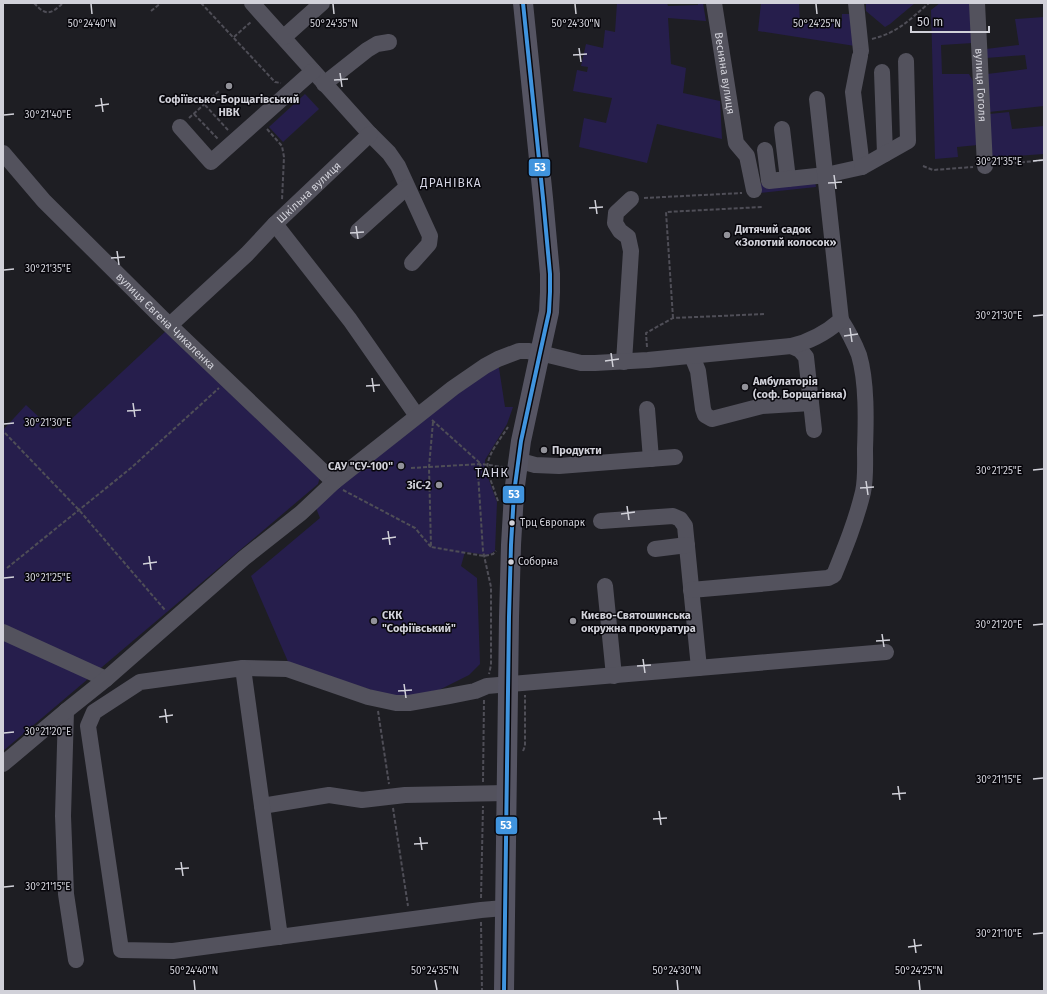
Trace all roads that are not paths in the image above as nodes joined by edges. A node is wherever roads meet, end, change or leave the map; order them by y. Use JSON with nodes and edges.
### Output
{"nodes":[{"id":1,"x":322,"y":3,"type":"edge"},
{"id":2,"x":522,"y":3,"type":"edge"},
{"id":3,"x":714,"y":3,"type":"edge"},
{"id":4,"x":856,"y":3,"type":"edge"},
{"id":5,"x":977,"y":3,"type":"edge"},
{"id":6,"x":256,"y":8,"type":"edge"},
{"id":7,"x":284,"y":37,"type":"junction"},
{"id":8,"x":389,"y":42,"type":"dead end"},
{"id":9,"x":906,"y":61,"type":"dead end"},
{"id":10,"x":313,"y":71,"type":"junction"},
{"id":11,"x":882,"y":72,"type":"dead end"},
{"id":12,"x":324,"y":84,"type":"junction"},
{"id":13,"x":817,"y":99,"type":"dead end"},
{"id":14,"x":180,"y":127,"type":"road end"},
{"id":15,"x":782,"y":129,"type":"dead end"},
{"id":16,"x":370,"y":134,"type":"junction"},
{"id":17,"x":765,"y":150,"type":"dead end"},
{"id":18,"x":3,"y":154,"type":"edge"},
{"id":19,"x":885,"y":154,"type":"junction"},
{"id":20,"x":985,"y":166,"type":"dead end"},
{"id":21,"x":862,"y":167,"type":"junction"},
{"id":22,"x":826,"y":175,"type":"junction"},
{"id":23,"x":788,"y":179,"type":"junction"},
{"id":24,"x":407,"y":187,"type":"junction"},
{"id":25,"x":754,"y":190,"type":"road end"},
{"id":26,"x":631,"y":199,"type":"road end"},
{"id":27,"x":280,"y":219,"type":"junction"},
{"id":28,"x":358,"y":231,"type":"dead end"},
{"id":29,"x":412,"y":263,"type":"dead end"},
{"id":30,"x":841,"y":320,"type":"junction"},
{"id":31,"x":170,"y":325,"type":"junction"},
{"id":32,"x":791,"y":346,"type":"junction"},
{"id":33,"x":540,"y":353,"type":"junction"},
{"id":34,"x":692,"y":356,"type":"junction"},
{"id":35,"x":624,"y":362,"type":"junction"},
{"id":36,"x":811,"y":403,"type":"junction"},
{"id":37,"x":647,"y":410,"type":"dead end"},
{"id":38,"x":424,"y":417,"type":"junction"},
{"id":39,"x":814,"y":430,"type":"dead end"},
{"id":40,"x":675,"y":457,"type":"dead end"},
{"id":41,"x":652,"y":459,"type":"junction"},
{"id":42,"x":517,"y":465,"type":"junction"},
{"id":43,"x":334,"y":482,"type":"junction"},
{"id":44,"x":601,"y":521,"type":"dead end"},
{"id":45,"x":687,"y":545,"type":"junction"},
{"id":46,"x":654,"y":549,"type":"dead end"},
{"id":47,"x":605,"y":586,"type":"dead end"},
{"id":48,"x":691,"y":590,"type":"junction"},
{"id":49,"x":3,"y":632,"type":"edge"},
{"id":50,"x":886,"y":652,"type":"dead end"},
{"id":51,"x":243,"y":668,"type":"junction"},
{"id":52,"x":699,"y":668,"type":"junction"},
{"id":53,"x":614,"y":676,"type":"junction"},
{"id":54,"x":106,"y":679,"type":"junction"},
{"id":55,"x":508,"y":684,"type":"junction"},
{"id":56,"x":66,"y":711,"type":"junction"},
{"id":57,"x":3,"y":764,"type":"edge"},
{"id":58,"x":506,"y":793,"type":"junction"},
{"id":59,"x":262,"y":806,"type":"junction"},
{"id":60,"x":504,"y":908,"type":"junction"},
{"id":61,"x":280,"y":937,"type":"junction"},
{"id":62,"x":76,"y":960,"type":"dead end"},
{"id":63,"x":504,"y":991,"type":"edge"}],
"edges":[{"from":1,"to":7,"type":"street"},
{"from":2,"to":33,"type":"main road"},
{"from":3,"to":25,"type":"street","name":"Весняна вулиця"},
{"from":4,"to":21,"type":"street"},
{"from":5,"to":20,"type":"street","name":"вулиця Гоголя"},
{"from":6,"to":7,"type":"street"},
{"from":7,"to":10,"type":"street"},
{"from":8,"to":12,"type":"street"},
{"from":9,"to":19,"type":"street"},
{"from":10,"to":12,"type":"street"},
{"from":10,"to":14,"type":"street"},
{"from":11,"to":19,"type":"street"},
{"from":12,"to":16,"type":"street"},
{"from":13,"to":22,"type":"street"},
{"from":15,"to":23,"type":"street"},
{"from":16,"to":24,"type":"street"},
{"from":16,"to":27,"type":"street","name":"Шкільна вулиця"},
{"from":17,"to":23,"type":"street"},
{"from":18,"to":31,"type":"street","name":"вулиця Євгена Чикаленка"},
{"from":19,"to":21,"type":"street"},
{"from":21,"to":22,"type":"street"},
{"from":22,"to":23,"type":"street"},
{"from":22,"to":30,"type":"street"},
{"from":24,"to":28,"type":"street"},
{"from":24,"to":29,"type":"street"},
{"from":26,"to":35,"type":"street"},
{"from":27,"to":31,"type":"street"},
{"from":27,"to":38,"type":"street","name":"Шкільна вулиця"},
{"from":30,"to":32,"type":"street"},
{"from":30,"to":48,"type":"street"},
{"from":31,"to":43,"type":"street","name":"вулиця Євгена Чикаленка"},
{"from":32,"to":34,"type":"street"},
{"from":32,"to":36,"type":"street"},
{"from":33,"to":35,"type":"street"},
{"from":33,"to":38,"type":"street"},
{"from":33,"to":42,"type":"main road"},
{"from":34,"to":35,"type":"street"},
{"from":34,"to":36,"type":"street"},
{"from":36,"to":39,"type":"street"},
{"from":37,"to":41,"type":"street"},
{"from":38,"to":43,"type":"street"},
{"from":40,"to":41,"type":"street"},
{"from":41,"to":42,"type":"street"},
{"from":42,"to":55,"type":"main road"},
{"from":43,"to":54,"type":"street"},
{"from":44,"to":45,"type":"street"},
{"from":45,"to":46,"type":"street"},
{"from":45,"to":48,"type":"street"},
{"from":47,"to":53,"type":"street"},
{"from":48,"to":52,"type":"street"},
{"from":49,"to":54,"type":"street"},
{"from":50,"to":52,"type":"street"},
{"from":51,"to":55,"type":"street"},
{"from":51,"to":59,"type":"street"},
{"from":51,"to":61,"type":"street"},
{"from":52,"to":53,"type":"street"},
{"from":53,"to":55,"type":"street"},
{"from":54,"to":56,"type":"street"},
{"from":55,"to":58,"type":"main road"},
{"from":56,"to":57,"type":"street"},
{"from":56,"to":62,"type":"street"},
{"from":58,"to":59,"type":"street"},
{"from":58,"to":60,"type":"main road"},
{"from":59,"to":61,"type":"street"},
{"from":60,"to":61,"type":"street"},
{"from":60,"to":63,"type":"main road"}]}
